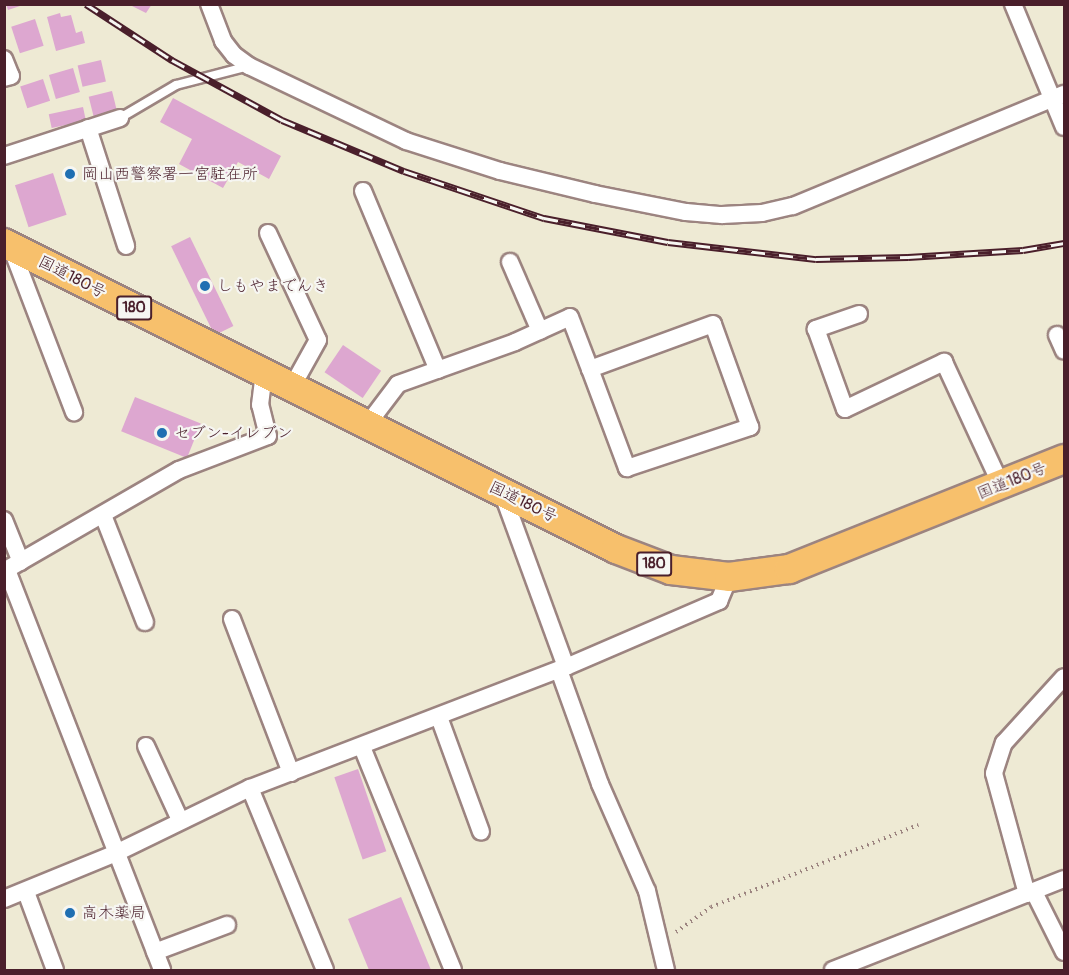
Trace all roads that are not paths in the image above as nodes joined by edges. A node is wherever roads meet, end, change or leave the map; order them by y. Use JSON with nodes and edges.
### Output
{"nodes":[{"id":1,"x":208,"y":4,"type":"edge"},
{"id":2,"x":1013,"y":4,"type":"edge"},
{"id":3,"x":4,"y":59,"type":"edge"},
{"id":4,"x":249,"y":66,"type":"junction"},
{"id":5,"x":4,"y":78,"type":"edge"},
{"id":6,"x":1059,"y":96,"type":"edge"},
{"id":7,"x":120,"y":118,"type":"joint"},
{"id":8,"x":1065,"y":127,"type":"edge"},
{"id":9,"x":88,"y":128,"type":"junction"},
{"id":10,"x":4,"y":156,"type":"edge"},
{"id":11,"x":363,"y":191,"type":"dead end"},
{"id":12,"x":268,"y":233,"type":"dead end"},
{"id":13,"x":8,"y":245,"type":"edge"},
{"id":14,"x":126,"y":246,"type":"dead end"},
{"id":15,"x":510,"y":262,"type":"dead end"},
{"id":16,"x":859,"y":314,"type":"dead end"},
{"id":17,"x":540,"y":331,"type":"junction"},
{"id":18,"x":1057,"y":335,"type":"dead end"},
{"id":19,"x":1065,"y":351,"type":"edge"},
{"id":20,"x":590,"y":369,"type":"junction"},
{"id":21,"x":438,"y":370,"type":"junction"},
{"id":22,"x":264,"y":373,"type":"junction"},
{"id":23,"x":292,"y":387,"type":"junction"},
{"id":24,"x":74,"y":412,"type":"dead end"},
{"id":25,"x":367,"y":425,"type":"junction"},
{"id":26,"x":1065,"y":459,"type":"edge"},
{"id":27,"x":1001,"y":485,"type":"junction"},
{"id":28,"x":502,"y":492,"type":"junction"},
{"id":29,"x":103,"y":514,"type":"junction"},
{"id":30,"x":4,"y":520,"type":"edge"},
{"id":31,"x":11,"y":568,"type":"edge"},
{"id":32,"x":729,"y":577,"type":"junction"},
{"id":33,"x":232,"y":619,"type":"dead end"},
{"id":34,"x":145,"y":622,"type":"dead end"},
{"id":35,"x":563,"y":668,"type":"junction"},
{"id":36,"x":1065,"y":677,"type":"edge"},
{"id":37,"x":439,"y":717,"type":"junction"},
{"id":38,"x":146,"y":746,"type":"dead end"},
{"id":39,"x":362,"y":747,"type":"junction"},
{"id":40,"x":291,"y":773,"type":"junction"},
{"id":41,"x":250,"y":788,"type":"junction"},
{"id":42,"x":180,"y":820,"type":"junction"},
{"id":43,"x":481,"y":832,"type":"dead end"},
{"id":44,"x":116,"y":852,"type":"junction"},
{"id":45,"x":1065,"y":879,"type":"edge"},
{"id":46,"x":26,"y":892,"type":"junction"},
{"id":47,"x":1031,"y":893,"type":"junction"},
{"id":48,"x":4,"y":899,"type":"edge"},
{"id":49,"x":227,"y":925,"type":"dead end"},
{"id":50,"x":155,"y":952,"type":"junction"},
{"id":51,"x":1065,"y":952,"type":"edge"},
{"id":52,"x":868,"y":964,"type":"edge"},
{"id":53,"x":55,"y":970,"type":"edge"},
{"id":54,"x":162,"y":970,"type":"edge"},
{"id":55,"x":325,"y":970,"type":"edge"},
{"id":56,"x":453,"y":970,"type":"edge"},
{"id":57,"x":666,"y":970,"type":"edge"},
{"id":58,"x":834,"y":970,"type":"edge"}],
"edges":[{"from":1,"to":4,"type":"street"},
{"from":2,"to":6,"type":"street"},
{"from":3,"to":5,"type":"street"},
{"from":4,"to":6,"type":"street"},
{"from":4,"to":7,"type":"lane"},
{"from":6,"to":8,"type":"street"},
{"from":7,"to":9,"type":"street"},
{"from":9,"to":10,"type":"street"},
{"from":9,"to":14,"type":"street"},
{"from":11,"to":21,"type":"street"},
{"from":12,"to":23,"type":"street"},
{"from":13,"to":22,"type":"highway","name":"国道180号","number":"180"},
{"from":13,"to":24,"type":"street"},
{"from":15,"to":17,"type":"street"},
{"from":16,"to":27,"type":"street"},
{"from":17,"to":20,"type":"street"},
{"from":17,"to":21,"type":"street"},
{"from":18,"to":19,"type":"street"},
{"from":20,"to":20,"type":"street"},
{"from":21,"to":25,"type":"street"},
{"from":22,"to":23,"type":"highway","name":"国道180号","number":"180"},
{"from":22,"to":29,"type":"street"},
{"from":23,"to":25,"type":"highway","name":"国道180号","number":"180"},
{"from":25,"to":28,"type":"highway","name":"国道180号","number":"180"},
{"from":26,"to":27,"type":"highway","name":"国道180号","number":"180"},
{"from":27,"to":32,"type":"highway","name":"国道180号","number":"180"},
{"from":28,"to":32,"type":"highway","name":"国道180号","number":"180"},
{"from":28,"to":35,"type":"street"},
{"from":29,"to":31,"type":"street"},
{"from":29,"to":34,"type":"street"},
{"from":30,"to":31,"type":"street"},
{"from":31,"to":44,"type":"street"},
{"from":32,"to":35,"type":"street"},
{"from":33,"to":40,"type":"street"},
{"from":35,"to":37,"type":"street"},
{"from":35,"to":57,"type":"street"},
{"from":36,"to":47,"type":"street"},
{"from":37,"to":39,"type":"street"},
{"from":37,"to":43,"type":"street"},
{"from":38,"to":42,"type":"street"},
{"from":39,"to":40,"type":"street"},
{"from":39,"to":56,"type":"street"},
{"from":40,"to":41,"type":"street"},
{"from":41,"to":42,"type":"street"},
{"from":41,"to":55,"type":"street"},
{"from":42,"to":44,"type":"street"},
{"from":44,"to":46,"type":"street"},
{"from":44,"to":50,"type":"street"},
{"from":45,"to":47,"type":"street"},
{"from":46,"to":48,"type":"street"},
{"from":46,"to":53,"type":"street"},
{"from":47,"to":51,"type":"street"},
{"from":47,"to":52,"type":"street"},
{"from":49,"to":50,"type":"street"},
{"from":50,"to":54,"type":"street"},
{"from":52,"to":58,"type":"street"}]}
